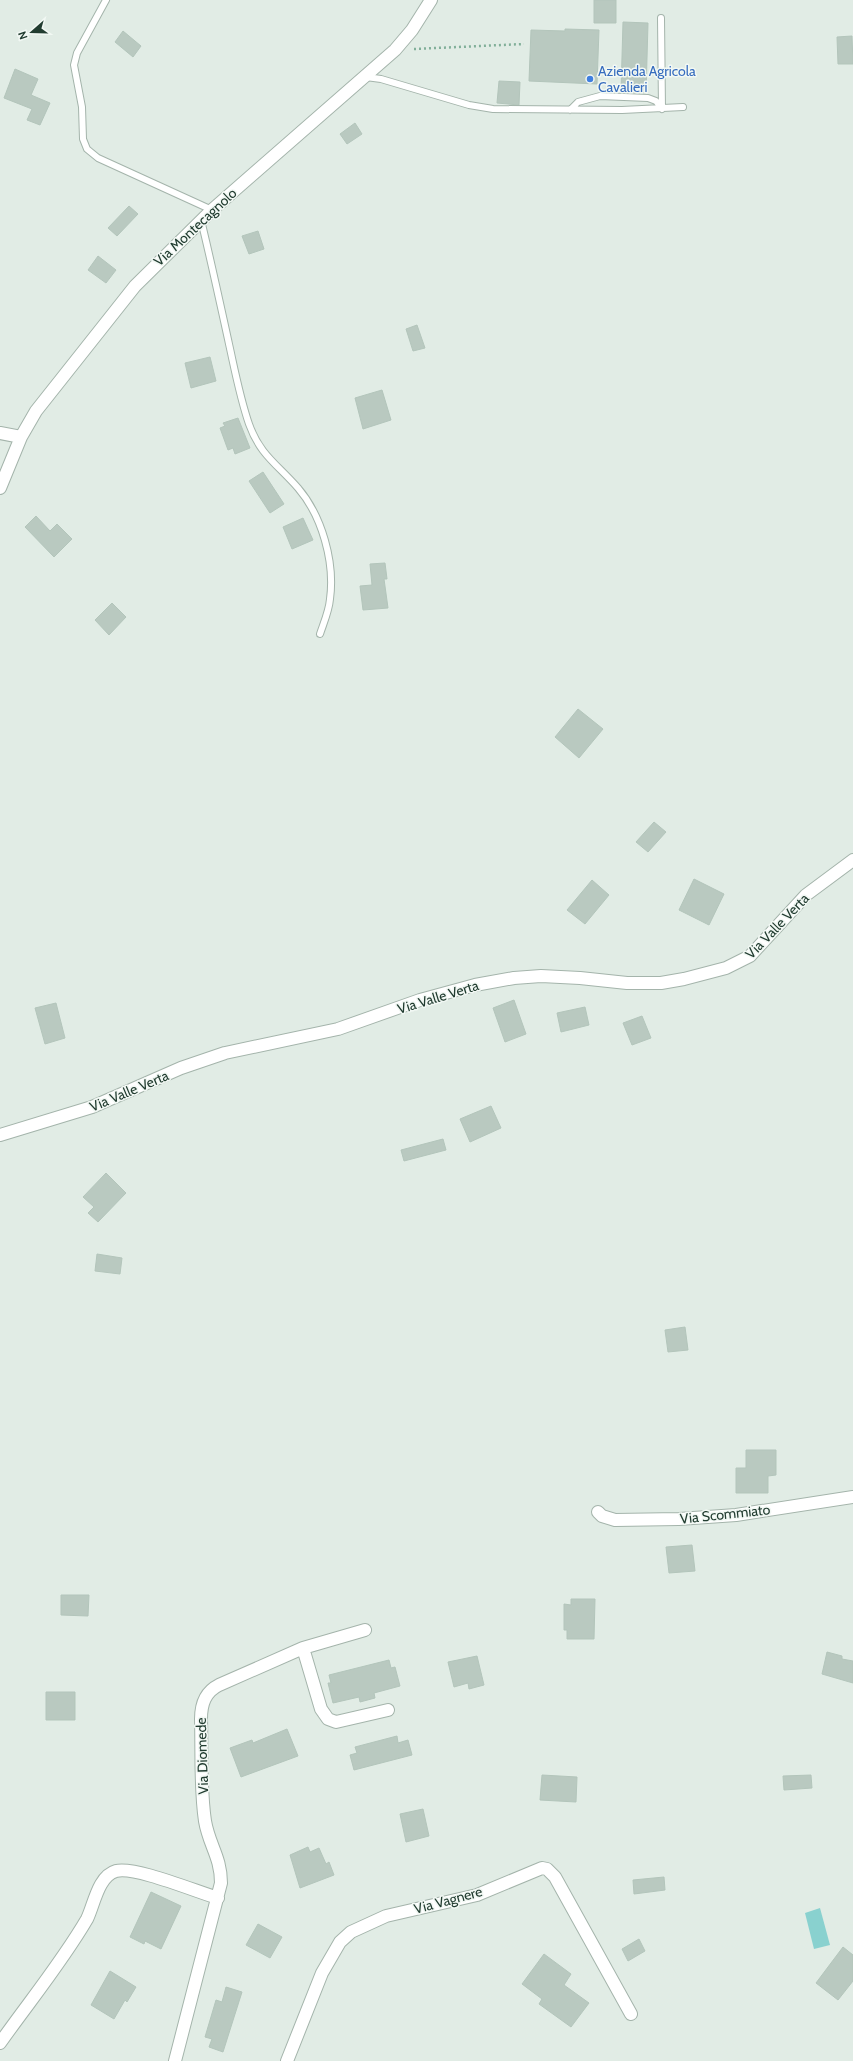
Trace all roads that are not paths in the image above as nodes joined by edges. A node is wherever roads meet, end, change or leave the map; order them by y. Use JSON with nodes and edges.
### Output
{"nodes":[{"id":1,"x":106,"y":0,"type":"edge"},
{"id":2,"x":431,"y":0,"type":"edge"},
{"id":3,"x":661,"y":18,"type":"dead end"},
{"id":4,"x":366,"y":77,"type":"junction"},
{"id":5,"x":683,"y":107,"type":"dead end"},
{"id":6,"x":662,"y":109,"type":"junction"},
{"id":7,"x":570,"y":110,"type":"junction"},
{"id":8,"x":212,"y":210,"type":"junction"},
{"id":9,"x":201,"y":220,"type":"junction"},
{"id":10,"x":0,"y":433,"type":"edge"},
{"id":11,"x":21,"y":437,"type":"junction"},
{"id":12,"x":0,"y":488,"type":"edge"},
{"id":13,"x":320,"y":634,"type":"dead end"},
{"id":14,"x":853,"y":860,"type":"edge"},
{"id":15,"x":0,"y":1135,"type":"edge"},
{"id":16,"x":853,"y":1497,"type":"edge"},
{"id":17,"x":598,"y":1512,"type":"dead end"},
{"id":18,"x":365,"y":1630,"type":"dead end"},
{"id":19,"x":303,"y":1648,"type":"junction"},
{"id":20,"x":388,"y":1710,"type":"dead end"},
{"id":21,"x":218,"y":1898,"type":"junction"},
{"id":22,"x":631,"y":2014,"type":"dead end"},
{"id":23,"x":0,"y":2043,"type":"edge"},
{"id":24,"x":175,"y":2061,"type":"edge"},
{"id":25,"x":287,"y":2061,"type":"edge"}],
"edges":[{"from":1,"to":8,"type":"lane"},
{"from":2,"to":4,"type":"street","name":"Via Montecagnolo"},
{"from":3,"to":6,"type":"lane"},
{"from":4,"to":7,"type":"lane"},
{"from":4,"to":8,"type":"street","name":"Via Montecagnolo"},
{"from":5,"to":6,"type":"lane"},
{"from":6,"to":7,"type":"lane"},
{"from":6,"to":7,"type":"lane"},
{"from":8,"to":9,"type":"street","name":"Via Montecagnolo"},
{"from":9,"to":11,"type":"street","name":"Via Montecagnolo"},
{"from":9,"to":13,"type":"lane"},
{"from":10,"to":11,"type":"street"},
{"from":11,"to":12,"type":"street","name":"Via Montecagnolo"},
{"from":14,"to":15,"type":"street","name":"Via Valle Verta"},
{"from":16,"to":17,"type":"street","name":"Via Scommiato"},
{"from":18,"to":19,"type":"street","name":"Via Diomede"},
{"from":19,"to":20,"type":"street"},
{"from":19,"to":21,"type":"street","name":"Via Diomede"},
{"from":21,"to":23,"type":"street"},
{"from":21,"to":24,"type":"street","name":"Via Diomede"},
{"from":22,"to":25,"type":"street","name":"Via Vagnere"}]}
